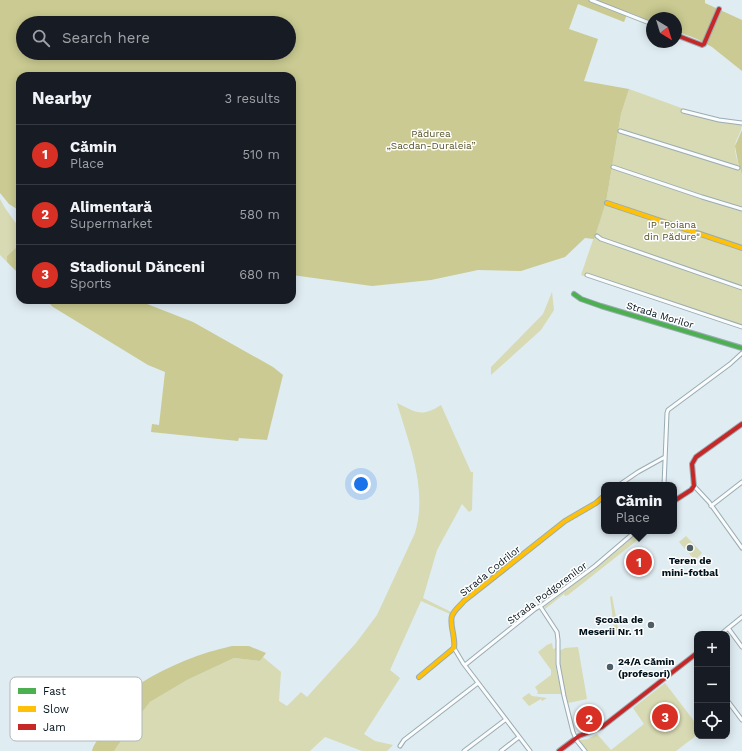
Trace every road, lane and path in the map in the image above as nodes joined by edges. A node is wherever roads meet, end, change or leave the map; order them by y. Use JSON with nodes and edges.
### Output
{"nodes":[{"id":1,"x":591,"y":0,"type":"edge"},
{"id":2,"x":719,"y":9,"type":"dead end"},
{"id":3,"x":646,"y":22,"type":"edge"},
{"id":4,"x":682,"y":37,"type":"edge"},
{"id":5,"x":683,"y":111,"type":"dead end"},
{"id":6,"x":742,"y":123,"type":"edge"},
{"id":7,"x":620,"y":131,"type":"dead end"},
{"id":8,"x":613,"y":166,"type":"dead end"},
{"id":9,"x":738,"y":168,"type":"dead end"},
{"id":10,"x":607,"y":204,"type":"dead end"},
{"id":11,"x":742,"y":209,"type":"edge"},
{"id":12,"x":597,"y":236,"type":"dead end"},
{"id":13,"x":742,"y":248,"type":"edge"},
{"id":14,"x":587,"y":275,"type":"dead end"},
{"id":15,"x":742,"y":288,"type":"edge"},
{"id":16,"x":574,"y":294,"type":"dead end"},
{"id":17,"x":742,"y":327,"type":"edge"},
{"id":18,"x":742,"y":348,"type":"edge"},
{"id":19,"x":742,"y":353,"type":"edge"},
{"id":20,"x":742,"y":424,"type":"edge"},
{"id":21,"x":664,"y":457,"type":"junction"},
{"id":22,"x":623,"y":482,"type":"edge"},
{"id":23,"x":664,"y":482,"type":"edge"},
{"id":24,"x":742,"y":482,"type":"edge"},
{"id":25,"x":694,"y":486,"type":"junction"},
{"id":26,"x":601,"y":499,"type":"edge"},
{"id":27,"x":677,"y":499,"type":"edge"},
{"id":28,"x":711,"y":506,"type":"junction"},
{"id":29,"x":632,"y":534,"type":"edge"},
{"id":30,"x":741,"y":543,"type":"edge"},
{"id":31,"x":742,"y":548,"type":"edge"},
{"id":32,"x":540,"y":606,"type":"junction"},
{"id":33,"x":742,"y":617,"type":"edge"},
{"id":34,"x":728,"y":628,"type":"junction"},
{"id":35,"x":724,"y":631,"type":"edge"},
{"id":36,"x":742,"y":647,"type":"edge"},
{"id":37,"x":454,"y":648,"type":"junction"},
{"id":38,"x":694,"y":655,"type":"edge"},
{"id":39,"x":465,"y":665,"type":"junction"},
{"id":40,"x":419,"y":677,"type":"dead end"},
{"id":41,"x":478,"y":682,"type":"junction"},
{"id":42,"x":729,"y":703,"type":"edge"},
{"id":43,"x":505,"y":720,"type":"junction"},
{"id":44,"x":742,"y":720,"type":"edge"},
{"id":45,"x":518,"y":737,"type":"junction"},
{"id":46,"x":576,"y":738,"type":"junction"},
{"id":47,"x":400,"y":746,"type":"dead end"},
{"id":48,"x":464,"y":751,"type":"edge"},
{"id":49,"x":500,"y":751,"type":"edge"},
{"id":50,"x":530,"y":751,"type":"edge"},
{"id":51,"x":559,"y":751,"type":"edge"},
{"id":52,"x":585,"y":751,"type":"edge"}],
"edges":[{"from":1,"to":3,"type":"street"},
{"from":2,"to":4,"type":"street"},
{"from":5,"to":6,"type":"street"},
{"from":7,"to":9,"type":"street"},
{"from":8,"to":11,"type":"street"},
{"from":10,"to":13,"type":"street"},
{"from":12,"to":15,"type":"street"},
{"from":14,"to":17,"type":"street"},
{"from":16,"to":18,"type":"street","name":"Strada Morilor"},
{"from":19,"to":21,"type":"street"},
{"from":20,"to":25,"type":"street"},
{"from":21,"to":22,"type":"street"},
{"from":21,"to":23,"type":"street"},
{"from":24,"to":28,"type":"street"},
{"from":25,"to":27,"type":"street"},
{"from":25,"to":28,"type":"street"},
{"from":26,"to":37,"type":"street","name":"Strada Codrilor"},
{"from":28,"to":30,"type":"street"},
{"from":29,"to":32,"type":"street","name":"Strada Podgorenilor"},
{"from":30,"to":31,"type":"street"},
{"from":32,"to":39,"type":"street","name":"Strada Podgorenilor"},
{"from":32,"to":46,"type":"street"},
{"from":33,"to":34,"type":"street"},
{"from":34,"to":35,"type":"street"},
{"from":34,"to":36,"type":"street"},
{"from":37,"to":39,"type":"street"},
{"from":37,"to":40,"type":"street"},
{"from":38,"to":46,"type":"street"},
{"from":39,"to":41,"type":"street"},
{"from":41,"to":43,"type":"street"},
{"from":41,"to":47,"type":"street"},
{"from":42,"to":44,"type":"street"},
{"from":43,"to":45,"type":"street"},
{"from":43,"to":48,"type":"street"},
{"from":45,"to":49,"type":"street"},
{"from":45,"to":50,"type":"street"},
{"from":46,"to":51,"type":"street"},
{"from":46,"to":52,"type":"street"}]}
